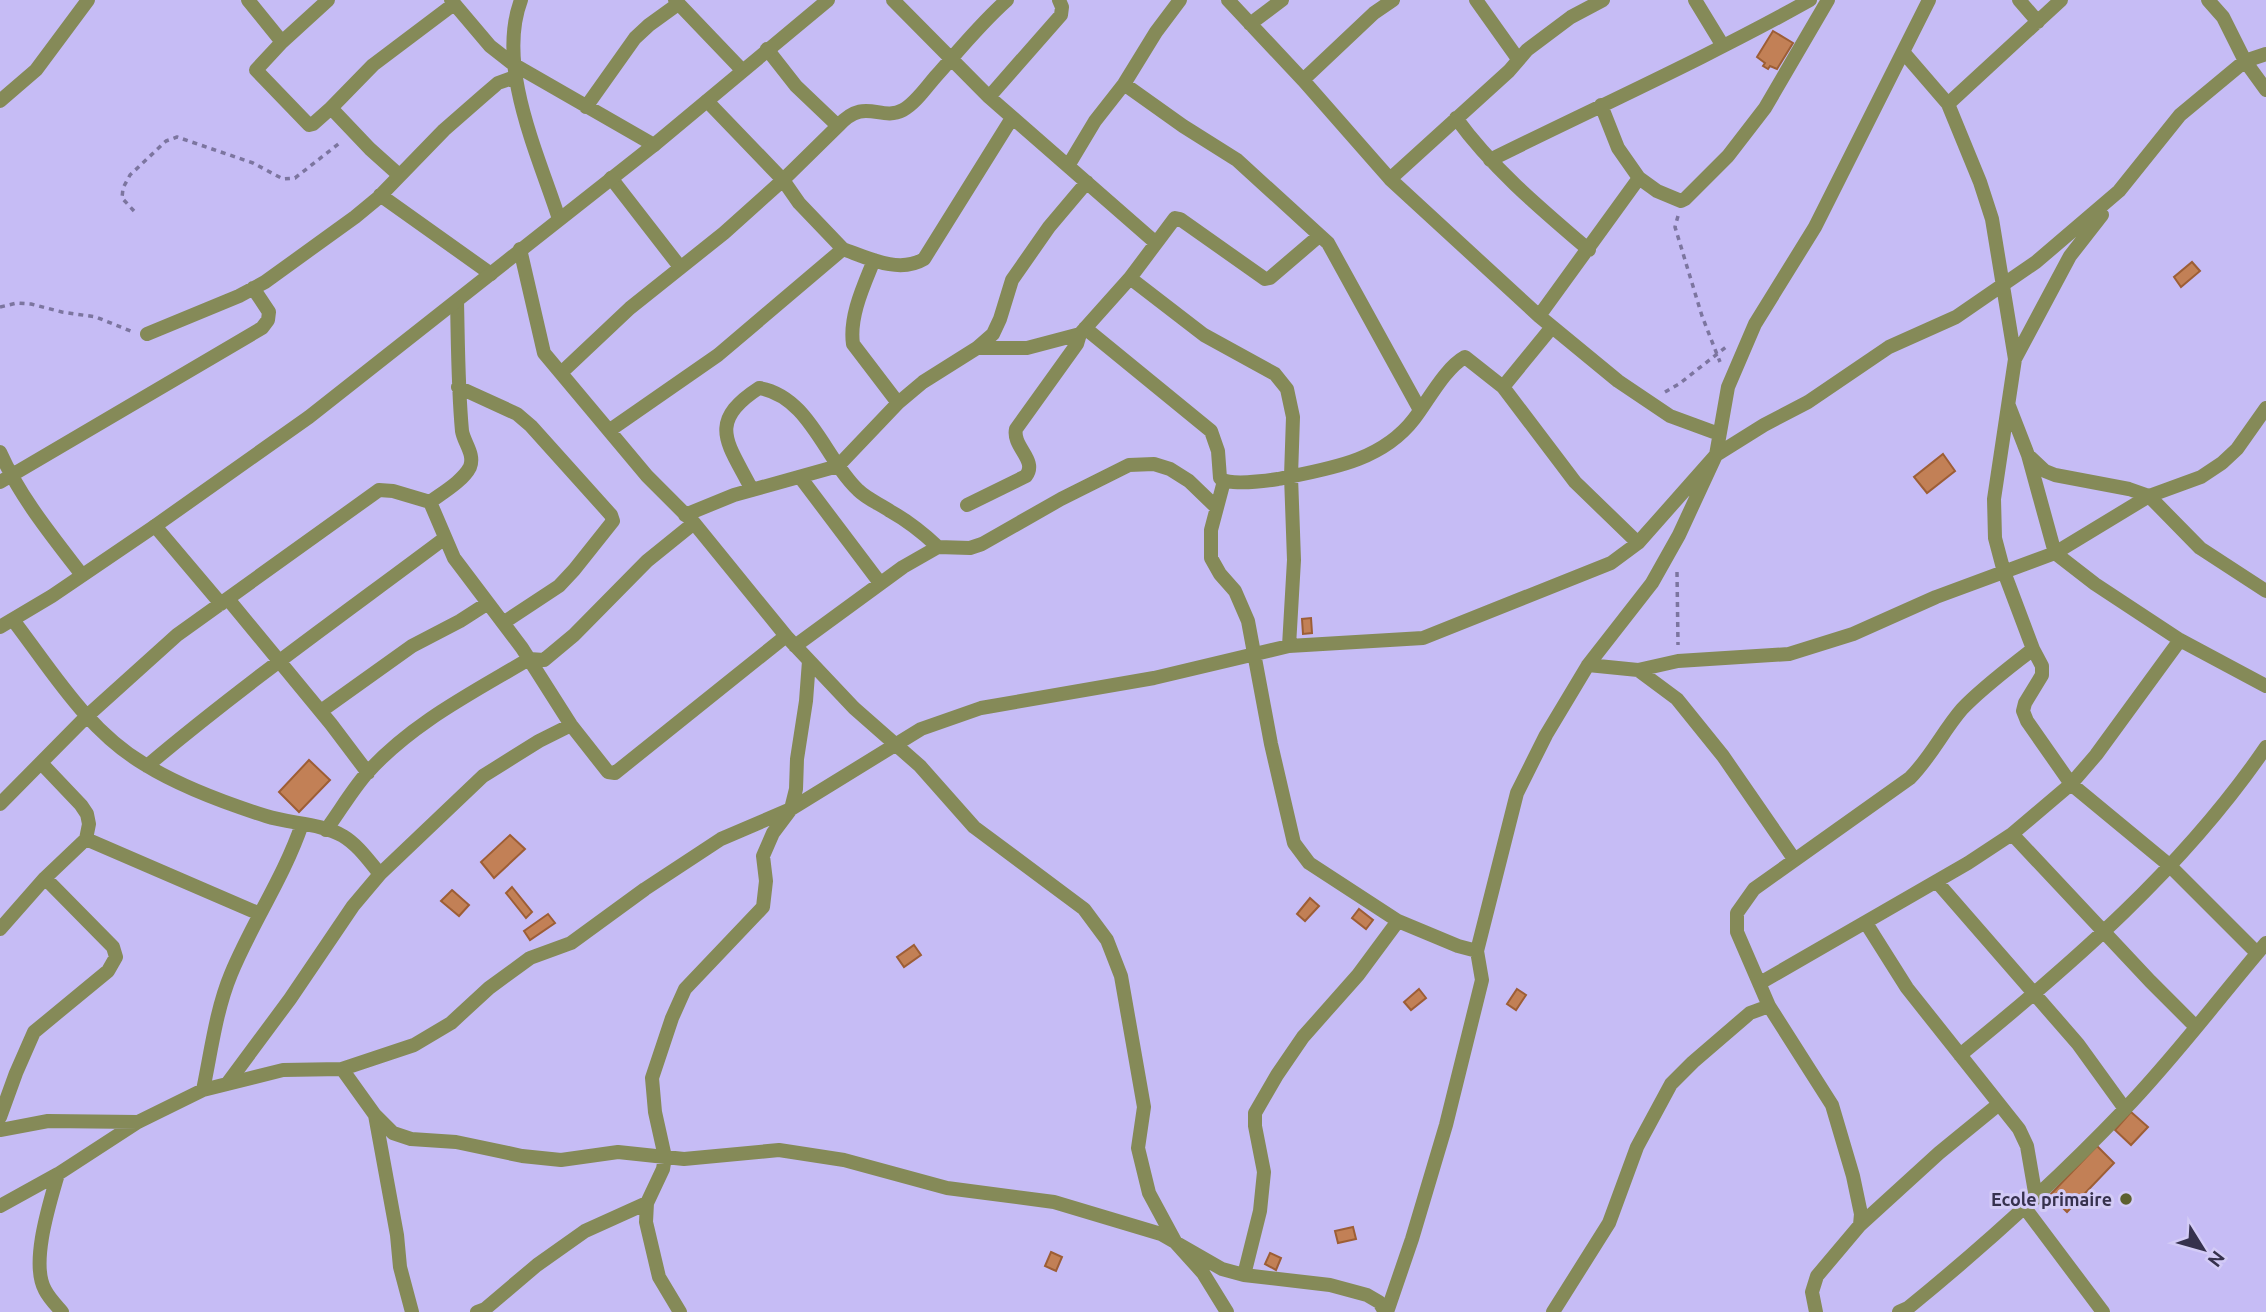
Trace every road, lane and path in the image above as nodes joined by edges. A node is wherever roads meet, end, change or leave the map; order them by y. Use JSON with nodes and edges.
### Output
{"nodes":[{"id":1,"x":88,"y":0,"type":"edge"},
{"id":2,"x":248,"y":0,"type":"edge"},
{"id":3,"x":328,"y":0,"type":"edge"},
{"id":4,"x":521,"y":0,"type":"edge"},
{"id":5,"x":828,"y":0,"type":"edge"},
{"id":6,"x":893,"y":0,"type":"edge"},
{"id":7,"x":1007,"y":0,"type":"edge"},
{"id":8,"x":1059,"y":0,"type":"edge"},
{"id":9,"x":1180,"y":0,"type":"edge"},
{"id":10,"x":1228,"y":0,"type":"edge"},
{"id":11,"x":1282,"y":0,"type":"edge"},
{"id":12,"x":1393,"y":0,"type":"edge"},
{"id":13,"x":1476,"y":0,"type":"edge"},
{"id":14,"x":1603,"y":0,"type":"edge"},
{"id":15,"x":1695,"y":0,"type":"edge"},
{"id":16,"x":1810,"y":0,"type":"edge"},
{"id":17,"x":1828,"y":0,"type":"edge"},
{"id":18,"x":1929,"y":0,"type":"edge"},
{"id":19,"x":2019,"y":0,"type":"edge"},
{"id":20,"x":2061,"y":0,"type":"edge"},
{"id":21,"x":2208,"y":0,"type":"edge"},
{"id":22,"x":452,"y":2,"type":"edge"},
{"id":23,"x":677,"y":2,"type":"edge"},
{"id":24,"x":2038,"y":22,"type":"junction"},
{"id":25,"x":1250,"y":24,"type":"junction"},
{"id":26,"x":282,"y":42,"type":"junction"},
{"id":27,"x":1723,"y":46,"type":"junction"},
{"id":28,"x":767,"y":49,"type":"junction"},
{"id":29,"x":1904,"y":53,"type":"junction"},
{"id":30,"x":2266,"y":54,"type":"edge"},
{"id":31,"x":1518,"y":59,"type":"junction"},
{"id":32,"x":950,"y":60,"type":"junction"},
{"id":33,"x":2245,"y":61,"type":"junction"},
{"id":34,"x":742,"y":70,"type":"junction"},
{"id":35,"x":514,"y":71,"type":"junction"},
{"id":36,"x":1303,"y":80,"type":"junction"},
{"id":37,"x":1124,"y":84,"type":"junction"},
{"id":38,"x":2266,"y":90,"type":"edge"},
{"id":39,"x":989,"y":97,"type":"junction"},
{"id":40,"x":0,"y":101,"type":"edge"},
{"id":41,"x":707,"y":101,"type":"junction"},
{"id":42,"x":1601,"y":104,"type":"junction"},
{"id":43,"x":1948,"y":104,"type":"junction"},
{"id":44,"x":586,"y":107,"type":"junction"},
{"id":45,"x":331,"y":108,"type":"junction"},
{"id":46,"x":1012,"y":118,"type":"junction"},
{"id":47,"x":1456,"y":118,"type":"junction"},
{"id":48,"x":838,"y":126,"type":"junction"},
{"id":49,"x":360,"y":139,"type":"junction"},
{"id":50,"x":654,"y":145,"type":"junction"},
{"id":51,"x":1490,"y":160,"type":"junction"},
{"id":52,"x":1068,"y":166,"type":"junction"},
{"id":53,"x":399,"y":175,"type":"junction"},
{"id":54,"x":611,"y":178,"type":"junction"},
{"id":55,"x":1639,"y":178,"type":"junction"},
{"id":56,"x":1390,"y":179,"type":"junction"},
{"id":57,"x":783,"y":180,"type":"junction"},
{"id":58,"x":1087,"y":182,"type":"junction"},
{"id":59,"x":2119,"y":191,"type":"junction"},
{"id":60,"x":380,"y":195,"type":"junction"},
{"id":61,"x":1683,"y":201,"type":"junction"},
{"id":62,"x":134,"y":211,"type":"dead end"},
{"id":63,"x":559,"y":219,"type":"junction"},
{"id":64,"x":1319,"y":236,"type":"junction"},
{"id":65,"x":1156,"y":243,"type":"junction"},
{"id":66,"x":520,"y":249,"type":"junction"},
{"id":67,"x":843,"y":249,"type":"junction"},
{"id":68,"x":1589,"y":250,"type":"junction"},
{"id":69,"x":874,"y":260,"type":"junction"},
{"id":70,"x":680,"y":267,"type":"junction"},
{"id":71,"x":491,"y":274,"type":"junction"},
{"id":72,"x":1130,"y":278,"type":"junction"},
{"id":73,"x":2002,"y":286,"type":"junction"},
{"id":74,"x":253,"y":288,"type":"junction"},
{"id":75,"x":457,"y":301,"type":"junction"},
{"id":76,"x":0,"y":307,"type":"edge"},
{"id":77,"x":1539,"y":316,"type":"junction"},
{"id":78,"x":1552,"y":327,"type":"junction"},
{"id":79,"x":1083,"y":331,"type":"junction"},
{"id":80,"x":147,"y":334,"type":"joint"},
{"id":81,"x":1727,"y":346,"type":"dead end"},
{"id":82,"x":977,"y":348,"type":"junction"},
{"id":83,"x":1717,"y":354,"type":"junction"},
{"id":84,"x":2015,"y":359,"type":"junction"},
{"id":85,"x":561,"y":373,"type":"junction"},
{"id":86,"x":458,"y":387,"type":"junction"},
{"id":87,"x":1503,"y":387,"type":"junction"},
{"id":88,"x":1728,"y":387,"type":"junction"},
{"id":89,"x":1648,"y":401,"type":"junction"},
{"id":90,"x":898,"y":403,"type":"junction"},
{"id":91,"x":2008,"y":405,"type":"junction"},
{"id":92,"x":2266,"y":408,"type":"edge"},
{"id":93,"x":1420,"y":410,"type":"junction"},
{"id":94,"x":610,"y":430,"type":"junction"},
{"id":95,"x":1719,"y":435,"type":"junction"},
{"id":96,"x":0,"y":452,"type":"edge"},
{"id":97,"x":1716,"y":455,"type":"junction"},
{"id":98,"x":2028,"y":455,"type":"junction"},
{"id":99,"x":838,"y":466,"type":"junction"},
{"id":100,"x":1291,"y":476,"type":"junction"},
{"id":101,"x":800,"y":477,"type":"junction"},
{"id":102,"x":5,"y":479,"type":"edge"},
{"id":103,"x":1224,"y":481,"type":"junction"},
{"id":104,"x":752,"y":490,"type":"junction"},
{"id":105,"x":2149,"y":496,"type":"junction"},
{"id":106,"x":430,"y":502,"type":"junction"},
{"id":107,"x":967,"y":505,"type":"dead end"},
{"id":108,"x":1216,"y":507,"type":"junction"},
{"id":109,"x":690,"y":519,"type":"junction"},
{"id":110,"x":155,"y":526,"type":"junction"},
{"id":111,"x":445,"y":537,"type":"junction"},
{"id":112,"x":1638,"y":543,"type":"junction"},
{"id":113,"x":938,"y":547,"type":"junction"},
{"id":114,"x":2054,"y":553,"type":"junction"},
{"id":115,"x":1678,"y":572,"type":"dead end"},
{"id":116,"x":2004,"y":572,"type":"junction"},
{"id":117,"x":82,"y":575,"type":"junction"},
{"id":118,"x":880,"y":583,"type":"junction"},
{"id":119,"x":2266,"y":591,"type":"edge"},
{"id":120,"x":225,"y":602,"type":"junction"},
{"id":121,"x":488,"y":603,"type":"junction"},
{"id":122,"x":503,"y":623,"type":"junction"},
{"id":123,"x":6,"y":624,"type":"edge"},
{"id":124,"x":2180,"y":640,"type":"junction"},
{"id":125,"x":790,"y":641,"type":"junction"},
{"id":126,"x":1289,"y":646,"type":"junction"},
{"id":127,"x":2033,"y":649,"type":"junction"},
{"id":128,"x":1254,"y":654,"type":"junction"},
{"id":129,"x":529,"y":659,"type":"junction"},
{"id":130,"x":278,"y":660,"type":"junction"},
{"id":131,"x":809,"y":661,"type":"junction"},
{"id":132,"x":1678,"y":661,"type":"junction"},
{"id":133,"x":1588,"y":665,"type":"junction"},
{"id":134,"x":1638,"y":670,"type":"junction"},
{"id":135,"x":2266,"y":686,"type":"edge"},
{"id":136,"x":321,"y":711,"type":"junction"},
{"id":137,"x":86,"y":717,"type":"junction"},
{"id":138,"x":571,"y":724,"type":"junction"},
{"id":139,"x":897,"y":744,"type":"junction"},
{"id":140,"x":2266,"y":747,"type":"edge"},
{"id":141,"x":42,"y":764,"type":"junction"},
{"id":142,"x":147,"y":766,"type":"junction"},
{"id":143,"x":368,"y":773,"type":"junction"},
{"id":144,"x":2071,"y":784,"type":"junction"},
{"id":145,"x":0,"y":804,"type":"edge"},
{"id":146,"x":791,"y":809,"type":"junction"},
{"id":147,"x":302,"y":824,"type":"junction"},
{"id":148,"x":326,"y":830,"type":"junction"},
{"id":149,"x":2012,"y":834,"type":"junction"},
{"id":150,"x":86,"y":839,"type":"junction"},
{"id":151,"x":1794,"y":859,"type":"junction"},
{"id":152,"x":2169,"y":865,"type":"junction"},
{"id":153,"x":380,"y":874,"type":"junction"},
{"id":154,"x":45,"y":878,"type":"junction"},
{"id":155,"x":1937,"y":882,"type":"junction"},
{"id":156,"x":260,"y":914,"type":"junction"},
{"id":157,"x":1398,"y":921,"type":"junction"},
{"id":158,"x":1866,"y":923,"type":"junction"},
{"id":159,"x":0,"y":929,"type":"edge"},
{"id":160,"x":2103,"y":932,"type":"junction"},
{"id":161,"x":2262,"y":948,"type":"edge"},
{"id":162,"x":1477,"y":951,"type":"junction"},
{"id":163,"x":1760,"y":983,"type":"junction"},
{"id":164,"x":2036,"y":994,"type":"junction"},
{"id":165,"x":1769,"y":1006,"type":"junction"},
{"id":166,"x":2196,"y":1027,"type":"junction"},
{"id":167,"x":1960,"y":1055,"type":"junction"},
{"id":168,"x":342,"y":1069,"type":"junction"},
{"id":169,"x":227,"y":1084,"type":"junction"},
{"id":170,"x":203,"y":1090,"type":"junction"},
{"id":171,"x":1999,"y":1104,"type":"junction"},
{"id":172,"x":2125,"y":1109,"type":"junction"},
{"id":173,"x":375,"y":1115,"type":"junction"},
{"id":174,"x":0,"y":1117,"type":"edge"},
{"id":175,"x":138,"y":1122,"type":"junction"},
{"id":176,"x":0,"y":1130,"type":"edge"},
{"id":177,"x":665,"y":1157,"type":"junction"},
{"id":178,"x":58,"y":1174,"type":"junction"},
{"id":179,"x":2036,"y":1198,"type":"junction"},
{"id":180,"x":647,"y":1203,"type":"junction"},
{"id":181,"x":0,"y":1206,"type":"edge"},
{"id":182,"x":2025,"y":1208,"type":"junction"},
{"id":183,"x":1860,"y":1226,"type":"junction"},
{"id":184,"x":1176,"y":1243,"type":"junction"},
{"id":185,"x":1244,"y":1275,"type":"junction"},
{"id":186,"x":1907,"y":1311,"type":"edge"},
{"id":187,"x":62,"y":1312,"type":"edge"},
{"id":188,"x":412,"y":1312,"type":"edge"},
{"id":189,"x":477,"y":1312,"type":"edge"},
{"id":190,"x":680,"y":1312,"type":"edge"},
{"id":191,"x":1227,"y":1312,"type":"edge"},
{"id":192,"x":1386,"y":1312,"type":"edge"},
{"id":193,"x":1553,"y":1312,"type":"edge"},
{"id":194,"x":1816,"y":1312,"type":"edge"},
{"id":195,"x":2103,"y":1312,"type":"edge"}],
"edges":[{"from":1,"to":40,"type":"street"},
{"from":2,"to":26,"type":"street"},
{"from":3,"to":26,"type":"street"},
{"from":4,"to":35,"type":"street"},
{"from":5,"to":28,"type":"street"},
{"from":6,"to":32,"type":"street"},
{"from":7,"to":32,"type":"street"},
{"from":8,"to":39,"type":"street"},
{"from":9,"to":37,"type":"street"},
{"from":10,"to":25,"type":"street"},
{"from":11,"to":25,"type":"street"},
{"from":12,"to":36,"type":"street"},
{"from":13,"to":31,"type":"street"},
{"from":14,"to":31,"type":"street"},
{"from":15,"to":27,"type":"street"},
{"from":16,"to":27,"type":"street"},
{"from":17,"to":61,"type":"street"},
{"from":18,"to":29,"type":"street"},
{"from":19,"to":24,"type":"street"},
{"from":20,"to":24,"type":"street"},
{"from":21,"to":33,"type":"street"},
{"from":22,"to":35,"type":"street"},
{"from":22,"to":45,"type":"street"},
{"from":23,"to":34,"type":"street"},
{"from":23,"to":44,"type":"street"},
{"from":24,"to":43,"type":"street"},
{"from":25,"to":36,"type":"street"},
{"from":26,"to":45,"type":"street"},
{"from":27,"to":42,"type":"street"},
{"from":28,"to":34,"type":"street"},
{"from":28,"to":48,"type":"street"},
{"from":29,"to":43,"type":"street"},
{"from":29,"to":88,"type":"street"},
{"from":30,"to":33,"type":"street"},
{"from":31,"to":47,"type":"street"},
{"from":32,"to":39,"type":"street"},
{"from":32,"to":48,"type":"street"},
{"from":33,"to":38,"type":"street"},
{"from":33,"to":59,"type":"street"},
{"from":34,"to":41,"type":"street"},
{"from":35,"to":44,"type":"street"},
{"from":35,"to":53,"type":"street"},
{"from":35,"to":63,"type":"street"},
{"from":36,"to":56,"type":"street"},
{"from":37,"to":52,"type":"street"},
{"from":37,"to":64,"type":"street"},
{"from":39,"to":46,"type":"street"},
{"from":41,"to":50,"type":"street"},
{"from":41,"to":57,"type":"street"},
{"from":42,"to":51,"type":"street"},
{"from":42,"to":55,"type":"street"},
{"from":43,"to":73,"type":"street"},
{"from":44,"to":50,"type":"street"},
{"from":45,"to":49,"type":"street"},
{"from":46,"to":52,"type":"street"},
{"from":46,"to":69,"type":"street"},
{"from":47,"to":51,"type":"street"},
{"from":47,"to":56,"type":"street"},
{"from":48,"to":57,"type":"street"},
{"from":49,"to":53,"type":"street"},
{"from":49,"to":62,"type":"path"},
{"from":50,"to":54,"type":"street"},
{"from":51,"to":68,"type":"street"},
{"from":52,"to":58,"type":"street"},
{"from":53,"to":60,"type":"street"},
{"from":54,"to":63,"type":"street"},
{"from":54,"to":70,"type":"street"},
{"from":55,"to":61,"type":"street"},
{"from":55,"to":68,"type":"street"},
{"from":56,"to":77,"type":"street"},
{"from":57,"to":67,"type":"street"},
{"from":57,"to":70,"type":"street"},
{"from":58,"to":65,"type":"street"},
{"from":58,"to":82,"type":"street"},
{"from":59,"to":73,"type":"street"},
{"from":59,"to":84,"type":"street"},
{"from":60,"to":71,"type":"street"},
{"from":60,"to":74,"type":"street"},
{"from":61,"to":83,"type":"path"},
{"from":63,"to":66,"type":"street"},
{"from":64,"to":65,"type":"street"},
{"from":64,"to":93,"type":"street"},
{"from":65,"to":72,"type":"street"},
{"from":66,"to":71,"type":"street"},
{"from":66,"to":85,"type":"street"},
{"from":67,"to":69,"type":"street"},
{"from":67,"to":94,"type":"street"},
{"from":68,"to":77,"type":"street"},
{"from":69,"to":90,"type":"street"},
{"from":70,"to":85,"type":"street"},
{"from":71,"to":75,"type":"street"},
{"from":72,"to":79,"type":"street"},
{"from":72,"to":100,"type":"street"},
{"from":73,"to":84,"type":"street"},
{"from":73,"to":97,"type":"street"},
{"from":74,"to":80,"type":"street"},
{"from":74,"to":102,"type":"street"},
{"from":75,"to":86,"type":"street"},
{"from":75,"to":110,"type":"street"},
{"from":76,"to":80,"type":"path"},
{"from":77,"to":78,"type":"street"},
{"from":78,"to":87,"type":"street"},
{"from":78,"to":89,"type":"street"},
{"from":79,"to":82,"type":"street"},
{"from":79,"to":103,"type":"street"},
{"from":79,"to":107,"type":"street"},
{"from":81,"to":83,"type":"path"},
{"from":82,"to":90,"type":"street"},
{"from":83,"to":88,"type":"path"},
{"from":83,"to":89,"type":"path"},
{"from":84,"to":91,"type":"street"},
{"from":85,"to":94,"type":"street"},
{"from":86,"to":106,"type":"street"},
{"from":86,"to":122,"type":"street"},
{"from":87,"to":93,"type":"street"},
{"from":87,"to":112,"type":"street"},
{"from":88,"to":95,"type":"street"},
{"from":89,"to":95,"type":"street"},
{"from":90,"to":99,"type":"street"},
{"from":91,"to":98,"type":"street"},
{"from":91,"to":116,"type":"street"},
{"from":92,"to":105,"type":"street"},
{"from":93,"to":100,"type":"street"},
{"from":94,"to":109,"type":"street"},
{"from":95,"to":97,"type":"street"},
{"from":96,"to":102,"type":"street"},
{"from":97,"to":112,"type":"street"},
{"from":97,"to":133,"type":"street"},
{"from":98,"to":105,"type":"street"},
{"from":98,"to":114,"type":"street"},
{"from":99,"to":101,"type":"street"},
{"from":99,"to":104,"type":"street"},
{"from":99,"to":113,"type":"street"},
{"from":100,"to":103,"type":"street"},
{"from":100,"to":126,"type":"street"},
{"from":101,"to":104,"type":"street"},
{"from":101,"to":118,"type":"street"},
{"from":102,"to":117,"type":"street"},
{"from":103,"to":108,"type":"street"},
{"from":104,"to":109,"type":"street"},
{"from":105,"to":114,"type":"street"},
{"from":105,"to":119,"type":"street"},
{"from":106,"to":111,"type":"street"},
{"from":106,"to":120,"type":"street"},
{"from":108,"to":113,"type":"street"},
{"from":108,"to":128,"type":"street"},
{"from":109,"to":125,"type":"street"},
{"from":109,"to":129,"type":"street"},
{"from":110,"to":117,"type":"street"},
{"from":110,"to":120,"type":"street"},
{"from":111,"to":121,"type":"street"},
{"from":111,"to":130,"type":"street"},
{"from":112,"to":126,"type":"street"},
{"from":113,"to":118,"type":"street"},
{"from":114,"to":116,"type":"street"},
{"from":114,"to":124,"type":"street"},
{"from":115,"to":132,"type":"path"},
{"from":116,"to":127,"type":"street"},
{"from":116,"to":132,"type":"street"},
{"from":117,"to":123,"type":"street"},
{"from":118,"to":125,"type":"street"},
{"from":120,"to":130,"type":"street"},
{"from":120,"to":137,"type":"street"},
{"from":121,"to":122,"type":"street"},
{"from":121,"to":136,"type":"street"},
{"from":122,"to":129,"type":"street"},
{"from":123,"to":137,"type":"street"},
{"from":124,"to":135,"type":"street"},
{"from":124,"to":144,"type":"street"},
{"from":125,"to":131,"type":"street"},
{"from":125,"to":138,"type":"street"},
{"from":126,"to":128,"type":"street"},
{"from":127,"to":144,"type":"street"},
{"from":127,"to":151,"type":"street"},
{"from":128,"to":139,"type":"street"},
{"from":128,"to":157,"type":"street"},
{"from":129,"to":138,"type":"street"},
{"from":129,"to":143,"type":"street"},
{"from":130,"to":136,"type":"street"},
{"from":130,"to":142,"type":"street"},
{"from":131,"to":139,"type":"street"},
{"from":131,"to":146,"type":"street"},
{"from":132,"to":134,"type":"street"},
{"from":133,"to":134,"type":"street"},
{"from":133,"to":162,"type":"street"},
{"from":134,"to":151,"type":"street"},
{"from":136,"to":143,"type":"street"},
{"from":137,"to":141,"type":"street"},
{"from":137,"to":142,"type":"street"},
{"from":138,"to":153,"type":"street"},
{"from":139,"to":146,"type":"street"},
{"from":139,"to":184,"type":"street"},
{"from":140,"to":152,"type":"street"},
{"from":141,"to":145,"type":"street"},
{"from":141,"to":150,"type":"street"},
{"from":142,"to":147,"type":"street"},
{"from":143,"to":148,"type":"street"},
{"from":144,"to":149,"type":"street"},
{"from":144,"to":152,"type":"street"},
{"from":146,"to":168,"type":"street"},
{"from":146,"to":177,"type":"street"},
{"from":147,"to":148,"type":"street"},
{"from":147,"to":156,"type":"street"},
{"from":148,"to":153,"type":"street"},
{"from":149,"to":155,"type":"street"},
{"from":149,"to":160,"type":"street"},
{"from":150,"to":154,"type":"street"},
{"from":150,"to":156,"type":"street"},
{"from":151,"to":163,"type":"street"},
{"from":152,"to":160,"type":"street"},
{"from":152,"to":161,"type":"street"},
{"from":153,"to":169,"type":"street"},
{"from":154,"to":159,"type":"street"},
{"from":154,"to":174,"type":"street"},
{"from":155,"to":158,"type":"street"},
{"from":155,"to":164,"type":"street"},
{"from":156,"to":170,"type":"street"},
{"from":157,"to":162,"type":"street"},
{"from":157,"to":185,"type":"street"},
{"from":158,"to":163,"type":"street"},
{"from":158,"to":167,"type":"street"},
{"from":160,"to":164,"type":"street"},
{"from":160,"to":166,"type":"street"},
{"from":161,"to":166,"type":"street"},
{"from":162,"to":192,"type":"street"},
{"from":163,"to":165,"type":"street"},
{"from":164,"to":167,"type":"street"},
{"from":164,"to":172,"type":"street"},
{"from":165,"to":183,"type":"street"},
{"from":165,"to":193,"type":"street"},
{"from":166,"to":172,"type":"street"},
{"from":167,"to":171,"type":"street"},
{"from":168,"to":169,"type":"street"},
{"from":168,"to":173,"type":"street"},
{"from":169,"to":170,"type":"street"},
{"from":170,"to":175,"type":"street"},
{"from":171,"to":179,"type":"street"},
{"from":171,"to":183,"type":"street"},
{"from":172,"to":179,"type":"street"},
{"from":173,"to":177,"type":"street"},
{"from":173,"to":188,"type":"street"},
{"from":175,"to":176,"type":"street"},
{"from":175,"to":178,"type":"street"},
{"from":177,"to":180,"type":"street"},
{"from":177,"to":184,"type":"street"},
{"from":178,"to":181,"type":"street"},
{"from":178,"to":187,"type":"street"},
{"from":179,"to":182,"type":"street"},
{"from":180,"to":189,"type":"street"},
{"from":180,"to":190,"type":"street"},
{"from":182,"to":186,"type":"street"},
{"from":182,"to":195,"type":"street"},
{"from":183,"to":194,"type":"street"},
{"from":184,"to":185,"type":"street"},
{"from":184,"to":191,"type":"street"},
{"from":185,"to":192,"type":"street"}]}
